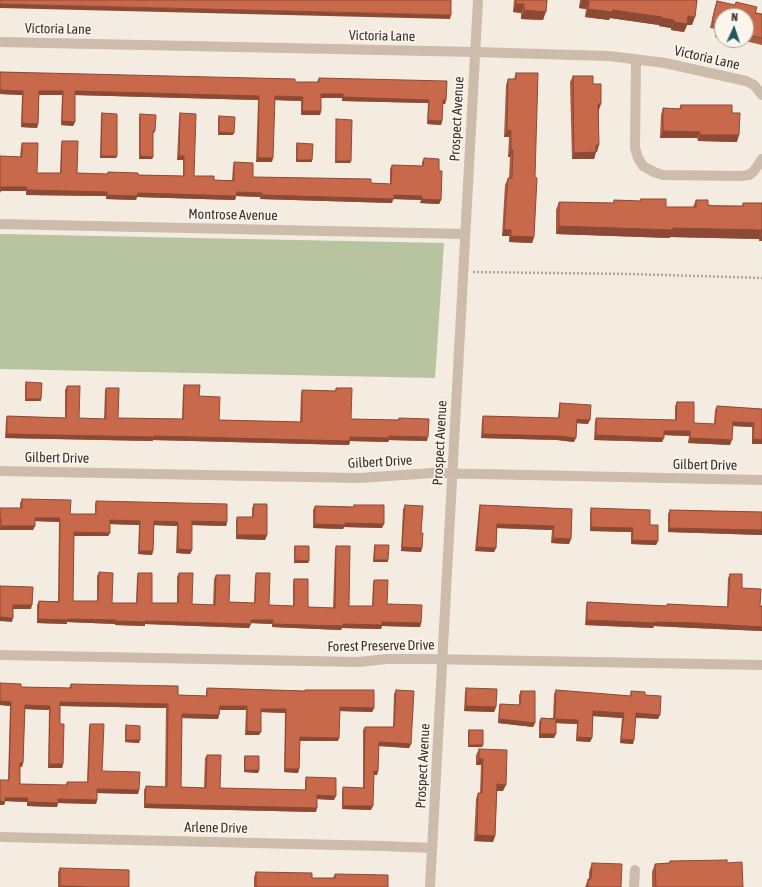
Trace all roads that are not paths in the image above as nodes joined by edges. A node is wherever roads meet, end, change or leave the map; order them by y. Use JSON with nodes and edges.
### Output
{"nodes":[{"id":1,"x":478,"y":0,"type":"edge"},
{"id":2,"x":0,"y":42,"type":"edge"},
{"id":3,"x":475,"y":52,"type":"junction"},
{"id":4,"x":636,"y":59,"type":"junction"},
{"id":5,"x":760,"y":93,"type":"edge"},
{"id":6,"x":762,"y":159,"type":"edge"},
{"id":7,"x":0,"y":224,"type":"edge"},
{"id":8,"x":465,"y":234,"type":"junction"},
{"id":9,"x":0,"y":471,"type":"edge"},
{"id":10,"x":452,"y":474,"type":"junction"},
{"id":11,"x":762,"y":480,"type":"edge"},
{"id":12,"x":0,"y":655,"type":"edge"},
{"id":13,"x":442,"y":659,"type":"junction"},
{"id":14,"x":762,"y":665,"type":"edge"},
{"id":15,"x":0,"y":838,"type":"edge"},
{"id":16,"x":432,"y":848,"type":"junction"},
{"id":17,"x":635,"y":870,"type":"dead end"},
{"id":18,"x":430,"y":887,"type":"edge"},
{"id":19,"x":634,"y":887,"type":"edge"}],
"edges":[{"from":1,"to":3,"type":"street","name":"Prospect Avenue"},
{"from":2,"to":3,"type":"street","name":"Victoria Lane"},
{"from":3,"to":4,"type":"street","name":"Victoria Lane"},
{"from":3,"to":8,"type":"street","name":"Prospect Avenue"},
{"from":4,"to":5,"type":"street","name":"Victoria Lane"},
{"from":4,"to":6,"type":"street"},
{"from":7,"to":8,"type":"street","name":"Montrose Avenue"},
{"from":8,"to":10,"type":"street","name":"Prospect Avenue"},
{"from":9,"to":10,"type":"street","name":"Gilbert Drive"},
{"from":10,"to":11,"type":"street","name":"Gilbert Drive"},
{"from":10,"to":13,"type":"street","name":"Prospect Avenue"},
{"from":12,"to":13,"type":"street","name":"Forest Preserve Drive"},
{"from":13,"to":14,"type":"street","name":"Forest Preserve Drive"},
{"from":13,"to":16,"type":"street","name":"Prospect Avenue"},
{"from":15,"to":16,"type":"street","name":"Arlene Drive"},
{"from":16,"to":18,"type":"street","name":"Prospect Avenue"},
{"from":17,"to":19,"type":"street"}]}
